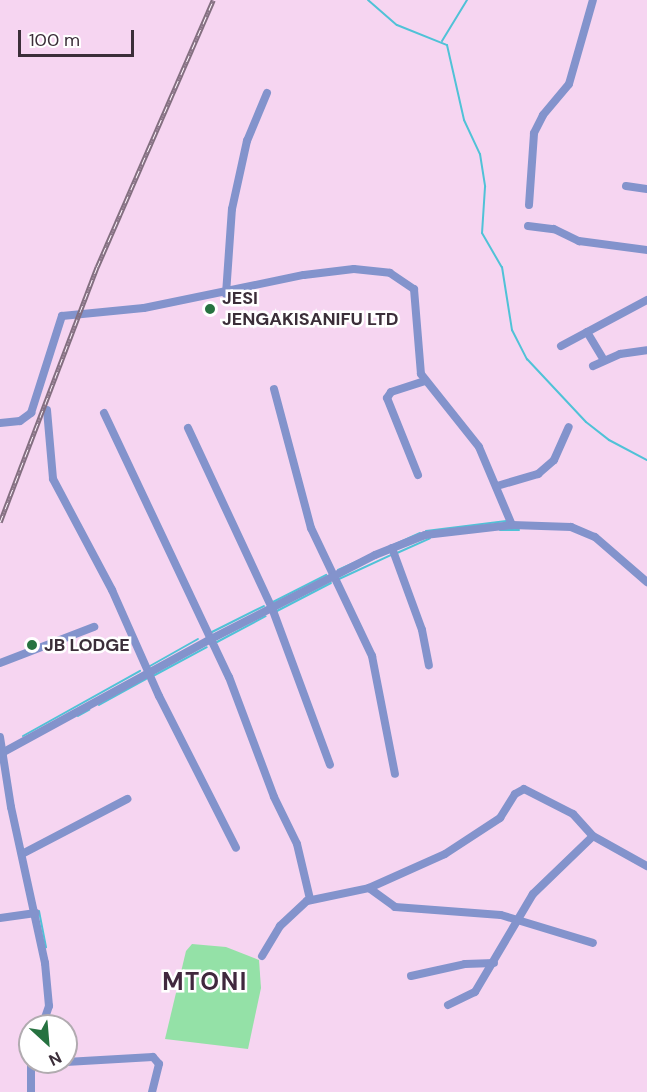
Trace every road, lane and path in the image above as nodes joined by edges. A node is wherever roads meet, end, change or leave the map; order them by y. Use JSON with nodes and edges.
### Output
{"nodes":[{"id":1,"x":593,"y":0,"type":"edge"},
{"id":2,"x":267,"y":93,"type":"dead end"},
{"id":3,"x":626,"y":186,"type":"dead end"},
{"id":4,"x":647,"y":189,"type":"edge"},
{"id":5,"x":529,"y":206,"type":"dead end"},
{"id":6,"x":528,"y":226,"type":"dead end"},
{"id":7,"x":647,"y":250,"type":"edge"},
{"id":8,"x":226,"y":294,"type":"junction"},
{"id":9,"x":647,"y":300,"type":"edge"},
{"id":10,"x":587,"y":332,"type":"junction"},
{"id":11,"x":561,"y":346,"type":"dead end"},
{"id":12,"x":647,"y":350,"type":"edge"},
{"id":13,"x":604,"y":360,"type":"junction"},
{"id":14,"x":593,"y":366,"type":"dead end"},
{"id":15,"x":425,"y":381,"type":"junction"},
{"id":16,"x":274,"y":388,"type":"dead end"},
{"id":17,"x":47,"y":410,"type":"dead end"},
{"id":18,"x":104,"y":413,"type":"dead end"},
{"id":19,"x":0,"y":423,"type":"edge"},
{"id":20,"x":569,"y":427,"type":"dead end"},
{"id":21,"x":188,"y":428,"type":"dead end"},
{"id":22,"x":418,"y":475,"type":"dead end"},
{"id":23,"x":497,"y":486,"type":"junction"},
{"id":24,"x":512,"y":525,"type":"junction"},
{"id":25,"x":392,"y":548,"type":"junction"},
{"id":26,"x":333,"y":577,"type":"junction"},
{"id":27,"x":647,"y":582,"type":"edge"},
{"id":28,"x":272,"y":608,"type":"junction"},
{"id":29,"x":94,"y":627,"type":"dead end"},
{"id":30,"x":208,"y":639,"type":"junction"},
{"id":31,"x":0,"y":663,"type":"edge"},
{"id":32,"x":429,"y":665,"type":"dead end"},
{"id":33,"x":148,"y":672,"type":"junction"},
{"id":34,"x":0,"y":737,"type":"edge"},
{"id":35,"x":2,"y":753,"type":"edge"},
{"id":36,"x":330,"y":765,"type":"dead end"},
{"id":37,"x":395,"y":774,"type":"dead end"},
{"id":38,"x":127,"y":799,"type":"dead end"},
{"id":39,"x":592,"y":836,"type":"junction"},
{"id":40,"x":236,"y":848,"type":"dead end"},
{"id":41,"x":22,"y":854,"type":"junction"},
{"id":42,"x":647,"y":866,"type":"edge"},
{"id":43,"x":369,"y":888,"type":"junction"},
{"id":44,"x":310,"y":899,"type":"junction"},
{"id":45,"x":36,"y":913,"type":"junction"},
{"id":46,"x":0,"y":918,"type":"edge"},
{"id":47,"x":520,"y":920,"type":"junction"},
{"id":48,"x":593,"y":943,"type":"dead end"},
{"id":49,"x":262,"y":956,"type":"dead end"},
{"id":50,"x":494,"y":963,"type":"junction"},
{"id":51,"x":411,"y":976,"type":"dead end"},
{"id":52,"x":448,"y":1005,"type":"dead end"},
{"id":53,"x":45,"y":1014,"type":"edge"},
{"id":54,"x":78,"y":1061,"type":"edge"},
{"id":55,"x":31,"y":1074,"type":"edge"},
{"id":56,"x":31,"y":1092,"type":"edge"},
{"id":57,"x":152,"y":1092,"type":"edge"}],
"edges":[{"from":1,"to":5,"type":"street"},
{"from":2,"to":8,"type":"street"},
{"from":3,"to":4,"type":"street"},
{"from":6,"to":7,"type":"street"},
{"from":8,"to":15,"type":"street"},
{"from":8,"to":19,"type":"street"},
{"from":9,"to":10,"type":"street"},
{"from":10,"to":11,"type":"street"},
{"from":10,"to":13,"type":"street"},
{"from":12,"to":13,"type":"street"},
{"from":13,"to":14,"type":"street"},
{"from":15,"to":22,"type":"street"},
{"from":15,"to":23,"type":"street"},
{"from":16,"to":26,"type":"street"},
{"from":17,"to":33,"type":"street"},
{"from":18,"to":30,"type":"street"},
{"from":20,"to":23,"type":"street"},
{"from":21,"to":28,"type":"street"},
{"from":23,"to":24,"type":"street"},
{"from":24,"to":25,"type":"street"},
{"from":24,"to":27,"type":"street"},
{"from":25,"to":26,"type":"street"},
{"from":25,"to":32,"type":"street"},
{"from":26,"to":28,"type":"street"},
{"from":26,"to":37,"type":"street"},
{"from":28,"to":30,"type":"street"},
{"from":28,"to":36,"type":"street"},
{"from":29,"to":31,"type":"street"},
{"from":30,"to":33,"type":"street"},
{"from":30,"to":44,"type":"street"},
{"from":33,"to":35,"type":"street"},
{"from":33,"to":40,"type":"street"},
{"from":34,"to":35,"type":"street"},
{"from":35,"to":41,"type":"street"},
{"from":38,"to":41,"type":"street"},
{"from":39,"to":42,"type":"street"},
{"from":39,"to":43,"type":"street"},
{"from":39,"to":47,"type":"street"},
{"from":41,"to":45,"type":"street"},
{"from":43,"to":44,"type":"street"},
{"from":43,"to":47,"type":"street"},
{"from":44,"to":49,"type":"street"},
{"from":45,"to":46,"type":"street"},
{"from":45,"to":53,"type":"street"},
{"from":47,"to":48,"type":"street"},
{"from":47,"to":50,"type":"street"},
{"from":50,"to":51,"type":"street"},
{"from":50,"to":52,"type":"street"},
{"from":54,"to":57,"type":"street"},
{"from":55,"to":56,"type":"street"}]}
